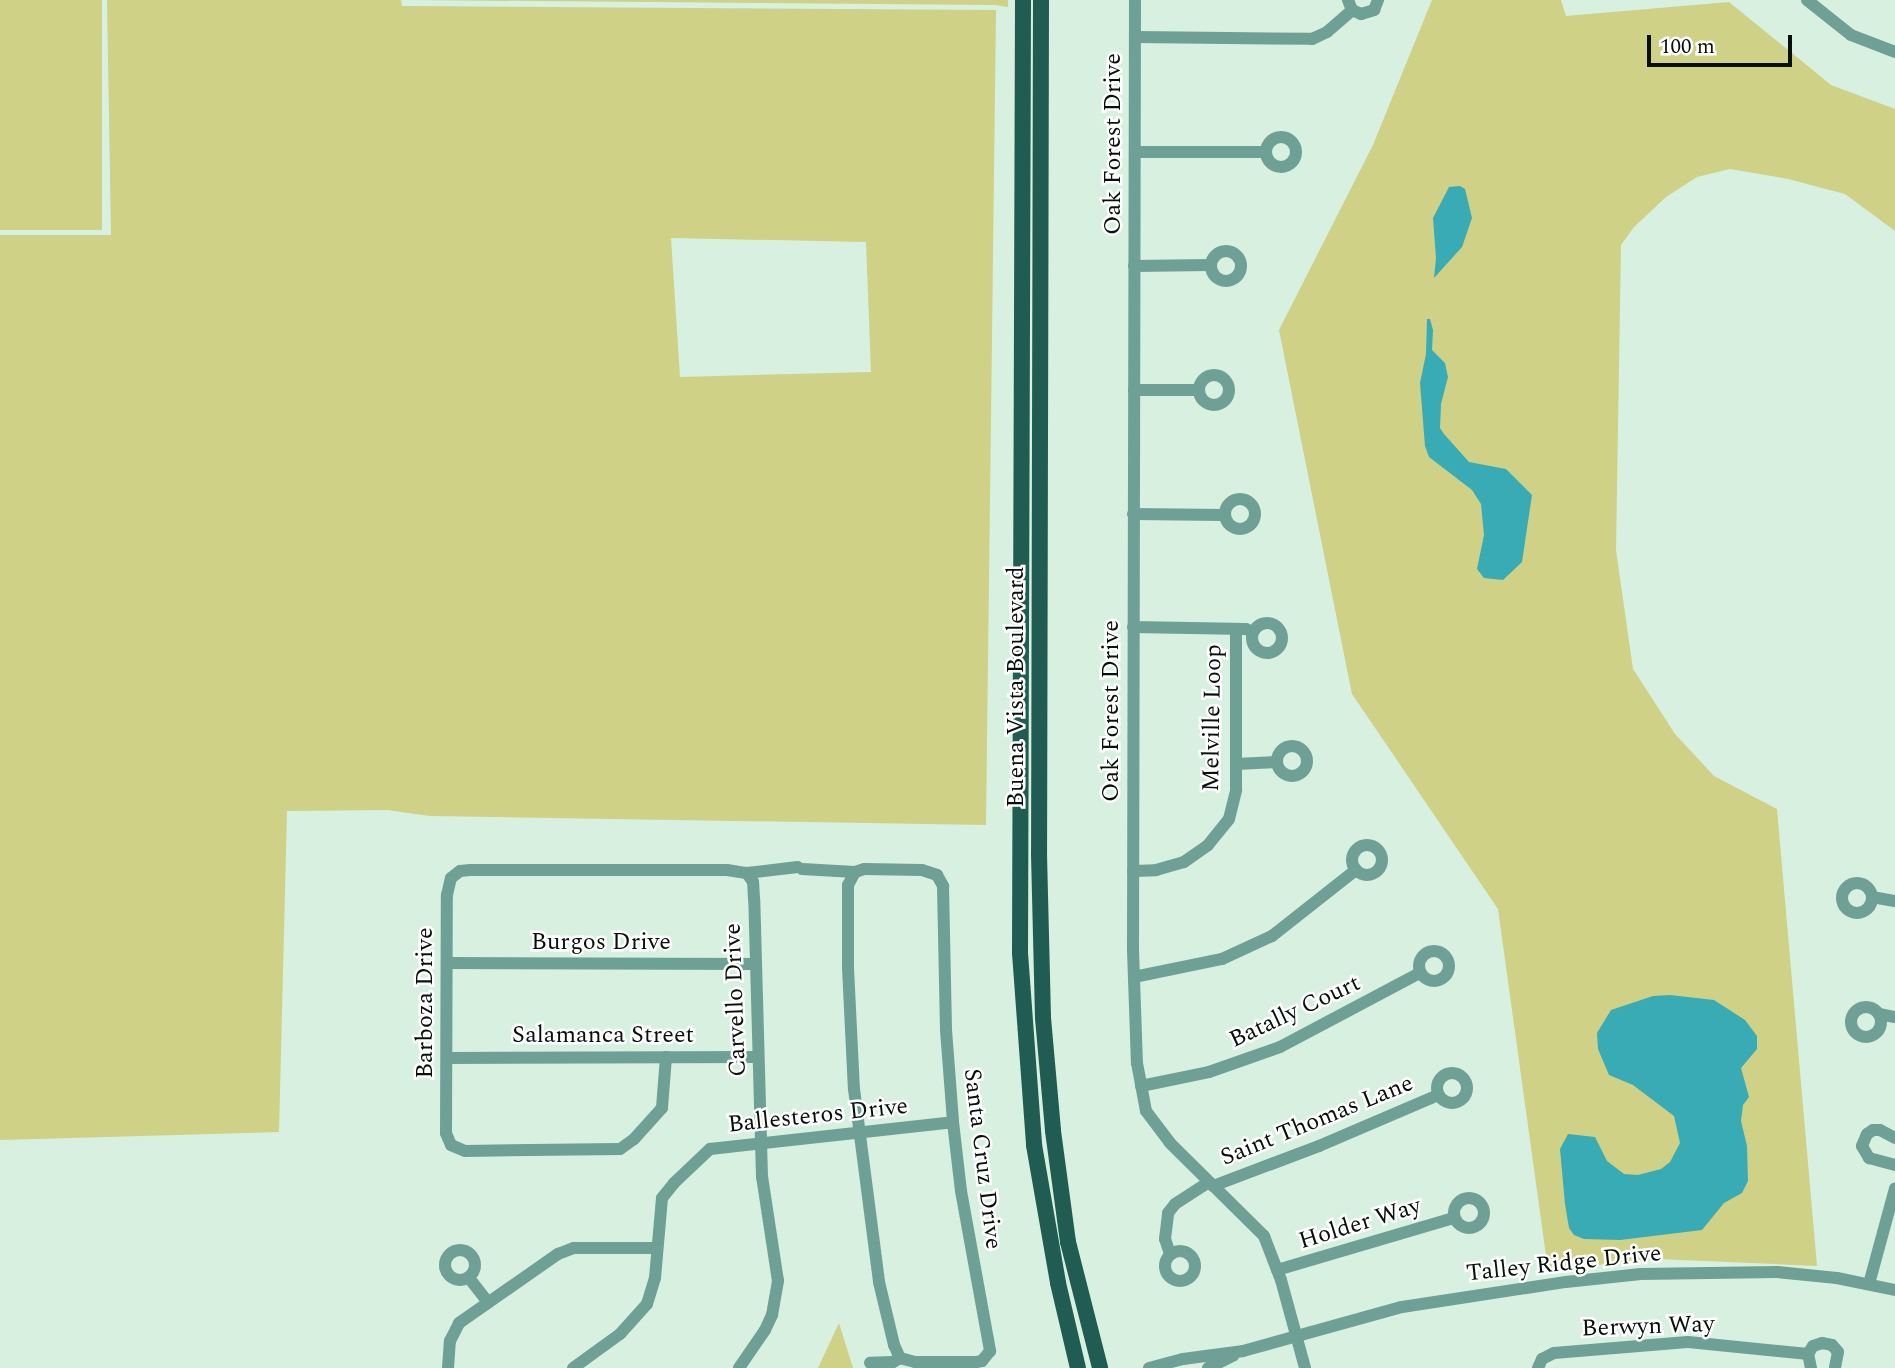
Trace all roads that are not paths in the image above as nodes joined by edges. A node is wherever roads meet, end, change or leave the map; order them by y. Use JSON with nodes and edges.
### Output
{"nodes":[{"id":1,"x":1023,"y":0,"type":"edge"},
{"id":2,"x":1041,"y":0,"type":"edge"},
{"id":3,"x":1135,"y":0,"type":"edge"},
{"id":4,"x":1378,"y":0,"type":"edge"},
{"id":5,"x":1810,"y":1,"type":"edge"},
{"id":6,"x":1350,"y":5,"type":"edge"},
{"id":7,"x":1135,"y":37,"type":"junction"},
{"id":8,"x":1895,"y":52,"type":"edge"},
{"id":9,"x":1135,"y":152,"type":"junction"},
{"id":10,"x":1266,"y":152,"type":"dead end"},
{"id":11,"x":1210,"y":265,"type":"dead end"},
{"id":12,"x":1134,"y":266,"type":"junction"},
{"id":13,"x":1134,"y":390,"type":"junction"},
{"id":14,"x":1199,"y":390,"type":"dead end"},
{"id":15,"x":1133,"y":514,"type":"junction"},
{"id":16,"x":1224,"y":515,"type":"dead end"},
{"id":17,"x":1133,"y":627,"type":"junction"},
{"id":18,"x":1236,"y":629,"type":"junction"},
{"id":19,"x":1252,"y":632,"type":"dead end"},
{"id":20,"x":1276,"y":762,"type":"dead end"},
{"id":21,"x":1236,"y":764,"type":"junction"},
{"id":22,"x":1356,"y":870,"type":"dead end"},
{"id":23,"x":1133,"y":871,"type":"junction"},
{"id":24,"x":855,"y":872,"type":"junction"},
{"id":25,"x":747,"y":873,"type":"junction"},
{"id":26,"x":1872,"y":897,"type":"dead end"},
{"id":27,"x":1895,"y":901,"type":"edge"},
{"id":28,"x":447,"y":963,"type":"junction"},
{"id":29,"x":754,"y":964,"type":"junction"},
{"id":30,"x":1420,"y":972,"type":"dead end"},
{"id":31,"x":1134,"y":977,"type":"junction"},
{"id":32,"x":1879,"y":1014,"type":"dead end"},
{"id":33,"x":1895,"y":1017,"type":"edge"},
{"id":34,"x":666,"y":1057,"type":"junction"},
{"id":35,"x":758,"y":1057,"type":"junction"},
{"id":36,"x":448,"y":1058,"type":"junction"},
{"id":37,"x":1141,"y":1086,"type":"junction"},
{"id":38,"x":1438,"y":1095,"type":"dead end"},
{"id":39,"x":953,"y":1122,"type":"junction"},
{"id":40,"x":860,"y":1133,"type":"junction"},
{"id":41,"x":1895,"y":1138,"type":"edge"},
{"id":42,"x":761,"y":1144,"type":"junction"},
{"id":43,"x":1895,"y":1165,"type":"edge"},
{"id":44,"x":1211,"y":1184,"type":"junction"},
{"id":45,"x":1895,"y":1188,"type":"edge"},
{"id":46,"x":1454,"y":1218,"type":"dead end"},
{"id":47,"x":656,"y":1248,"type":"junction"},
{"id":48,"x":1170,"y":1254,"type":"dead end"},
{"id":49,"x":1277,"y":1270,"type":"junction"},
{"id":50,"x":469,"y":1278,"type":"dead end"},
{"id":51,"x":1868,"y":1284,"type":"junction"},
{"id":52,"x":1895,"y":1290,"type":"edge"},
{"id":53,"x":488,"y":1302,"type":"junction"},
{"id":54,"x":1297,"y":1334,"type":"junction"},
{"id":55,"x":1242,"y":1351,"type":"junction"},
{"id":56,"x":1808,"y":1354,"type":"junction"},
{"id":57,"x":900,"y":1358,"type":"junction"},
{"id":58,"x":870,"y":1363,"type":"dead end"},
{"id":59,"x":449,"y":1368,"type":"edge"},
{"id":60,"x":573,"y":1368,"type":"edge"},
{"id":61,"x":739,"y":1368,"type":"edge"},
{"id":62,"x":1078,"y":1368,"type":"edge"},
{"id":63,"x":1100,"y":1368,"type":"edge"},
{"id":64,"x":1149,"y":1368,"type":"edge"},
{"id":65,"x":1208,"y":1368,"type":"edge"},
{"id":66,"x":1305,"y":1368,"type":"edge"},
{"id":67,"x":1538,"y":1368,"type":"edge"},
{"id":68,"x":1811,"y":1368,"type":"edge"},
{"id":69,"x":1835,"y":1368,"type":"edge"}],
"edges":[{"from":1,"to":62,"type":"main road","name":"Buena Vista Boulevard"},
{"from":2,"to":63,"type":"main road","name":"Buena Vista Boulevard"},
{"from":3,"to":7,"type":"street","name":"Oak Forest Drive"},
{"from":4,"to":6,"type":"street"},
{"from":5,"to":8,"type":"street"},
{"from":6,"to":7,"type":"street"},
{"from":7,"to":9,"type":"street","name":"Oak Forest Drive"},
{"from":9,"to":10,"type":"street"},
{"from":9,"to":12,"type":"street","name":"Oak Forest Drive"},
{"from":11,"to":12,"type":"street"},
{"from":12,"to":13,"type":"street","name":"Oak Forest Drive"},
{"from":13,"to":14,"type":"street"},
{"from":13,"to":15,"type":"street","name":"Oak Forest Drive"},
{"from":15,"to":16,"type":"street"},
{"from":15,"to":17,"type":"street","name":"Oak Forest Drive"},
{"from":17,"to":18,"type":"street","name":"Melville Loop"},
{"from":17,"to":23,"type":"street","name":"Oak Forest Drive"},
{"from":18,"to":19,"type":"street","name":"Melville Loop"},
{"from":18,"to":21,"type":"street","name":"Melville Loop"},
{"from":20,"to":21,"type":"street"},
{"from":21,"to":23,"type":"street","name":"Melville Loop"},
{"from":22,"to":31,"type":"street"},
{"from":23,"to":31,"type":"street","name":"Oak Forest Drive"},
{"from":24,"to":25,"type":"street"},
{"from":24,"to":39,"type":"street","name":"Santa Cruz Drive"},
{"from":24,"to":40,"type":"street"},
{"from":25,"to":28,"type":"street","name":"Barboza Drive"},
{"from":25,"to":29,"type":"street","name":"Carvello Drive"},
{"from":26,"to":27,"type":"street"},
{"from":28,"to":29,"type":"street","name":"Burgos Drive"},
{"from":28,"to":36,"type":"street","name":"Barboza Drive"},
{"from":29,"to":35,"type":"street","name":"Carvello Drive"},
{"from":30,"to":37,"type":"street","name":"Batally Court"},
{"from":31,"to":37,"type":"street","name":"Oak Forest Drive"},
{"from":32,"to":33,"type":"street"},
{"from":34,"to":35,"type":"street","name":"Salamanca Street"},
{"from":34,"to":36,"type":"street","name":"Salamanca Street"},
{"from":34,"to":36,"type":"street","name":"Barboza Drive"},
{"from":35,"to":42,"type":"street","name":"Carvello Drive"},
{"from":37,"to":44,"type":"street","name":"Oak Forest Drive"},
{"from":38,"to":44,"type":"street","name":"Saint Thomas Lane"},
{"from":39,"to":40,"type":"street","name":"Ballesteros Drive"},
{"from":39,"to":57,"type":"street","name":"Santa Cruz Drive"},
{"from":40,"to":42,"type":"street","name":"Ballesteros Drive"},
{"from":40,"to":57,"type":"street"},
{"from":41,"to":43,"type":"street"},
{"from":42,"to":47,"type":"street","name":"Ballesteros Drive"},
{"from":42,"to":61,"type":"street","name":"Carvello Drive"},
{"from":44,"to":48,"type":"street","name":"Saint Thomas Lane"},
{"from":44,"to":49,"type":"street","name":"Oak Forest Drive"},
{"from":45,"to":51,"type":"street"},
{"from":46,"to":49,"type":"street","name":"Holder Way"},
{"from":47,"to":53,"type":"street"},
{"from":47,"to":60,"type":"street","name":"Ballesteros Drive"},
{"from":49,"to":54,"type":"street","name":"Oak Forest Drive"},
{"from":50,"to":53,"type":"street"},
{"from":51,"to":52,"type":"street","name":"Talley Ridge Drive"},
{"from":51,"to":54,"type":"street","name":"Talley Ridge Drive"},
{"from":53,"to":59,"type":"street"},
{"from":54,"to":55,"type":"street","name":"Talley Ridge Drive"},
{"from":54,"to":66,"type":"street","name":"Oak Forest Drive"},
{"from":55,"to":64,"type":"street","name":"Talley Ridge Drive"},
{"from":55,"to":65,"type":"street","name":"Talley Ridge Drive"},
{"from":56,"to":67,"type":"street","name":"Berwyn Way"},
{"from":56,"to":68,"type":"street"},
{"from":56,"to":69,"type":"street","name":"Berwyn Way"},
{"from":57,"to":58,"type":"street"}]}
